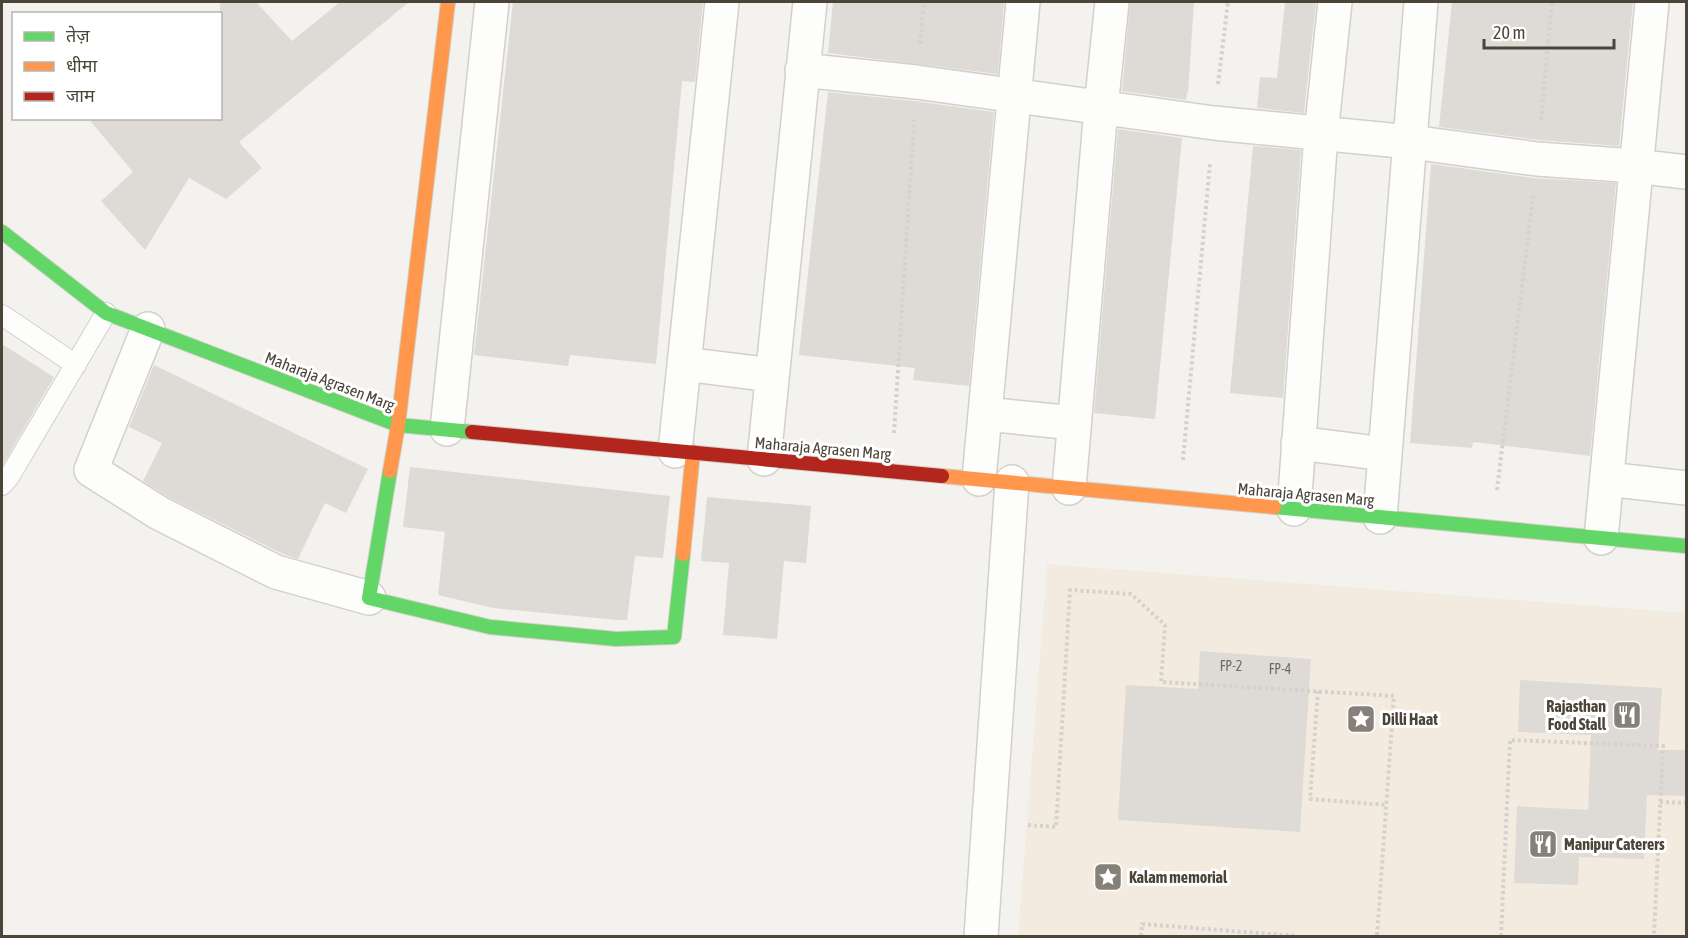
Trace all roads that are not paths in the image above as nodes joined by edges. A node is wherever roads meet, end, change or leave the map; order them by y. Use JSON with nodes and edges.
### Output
{"nodes":[{"id":1,"x":448,"y":2,"type":"edge"},
{"id":2,"x":492,"y":2,"type":"edge"},
{"id":3,"x":722,"y":2,"type":"edge"},
{"id":4,"x":810,"y":2,"type":"edge"},
{"id":5,"x":1023,"y":2,"type":"edge"},
{"id":6,"x":1112,"y":2,"type":"edge"},
{"id":7,"x":1335,"y":2,"type":"edge"},
{"id":8,"x":1421,"y":2,"type":"edge"},
{"id":9,"x":1652,"y":2,"type":"edge"},
{"id":10,"x":802,"y":70,"type":"junction"},
{"id":11,"x":1014,"y":96,"type":"junction"},
{"id":12,"x":1101,"y":108,"type":"junction"},
{"id":13,"x":1321,"y":134,"type":"junction"},
{"id":14,"x":1411,"y":142,"type":"junction"},
{"id":15,"x":1635,"y":166,"type":"junction"},
{"id":16,"x":1686,"y":172,"type":"edge"},
{"id":17,"x":2,"y":232,"type":"edge"},
{"id":18,"x":106,"y":313,"type":"junction"},
{"id":19,"x":2,"y":315,"type":"edge"},
{"id":20,"x":148,"y":329,"type":"junction"},
{"id":21,"x":684,"y":364,"type":"junction"},
{"id":22,"x":76,"y":365,"type":"junction"},
{"id":23,"x":772,"y":375,"type":"junction"},
{"id":24,"x":986,"y":414,"type":"junction"},
{"id":25,"x":1074,"y":423,"type":"junction"},
{"id":26,"x":398,"y":424,"type":"junction"},
{"id":27,"x":447,"y":429,"type":"junction"},
{"id":28,"x":1298,"y":443,"type":"junction"},
{"id":29,"x":684,"y":451,"type":"junction"},
{"id":30,"x":1385,"y":454,"type":"junction"},
{"id":31,"x":764,"y":459,"type":"junction"},
{"id":32,"x":979,"y":479,"type":"junction"},
{"id":33,"x":1607,"y":479,"type":"junction"},
{"id":34,"x":1012,"y":483,"type":"junction"},
{"id":35,"x":2,"y":485,"type":"edge"},
{"id":36,"x":1069,"y":488,"type":"junction"},
{"id":37,"x":1686,"y":488,"type":"edge"},
{"id":38,"x":1294,"y":508,"type":"junction"},
{"id":39,"x":1380,"y":517,"type":"junction"},
{"id":40,"x":1601,"y":538,"type":"junction"},
{"id":41,"x":1686,"y":546,"type":"edge"},
{"id":42,"x":369,"y":598,"type":"junction"},
{"id":43,"x":981,"y":936,"type":"edge"}],
"edges":[{"from":1,"to":26,"type":"street"},
{"from":2,"to":27,"type":"street"},
{"from":3,"to":21,"type":"street"},
{"from":4,"to":10,"type":"street"},
{"from":5,"to":11,"type":"street"},
{"from":6,"to":12,"type":"street"},
{"from":7,"to":13,"type":"street"},
{"from":8,"to":14,"type":"street"},
{"from":9,"to":15,"type":"street"},
{"from":10,"to":11,"type":"street"},
{"from":10,"to":23,"type":"street"},
{"from":11,"to":12,"type":"street"},
{"from":11,"to":24,"type":"street"},
{"from":12,"to":13,"type":"street"},
{"from":12,"to":25,"type":"street"},
{"from":13,"to":14,"type":"street"},
{"from":13,"to":28,"type":"street"},
{"from":14,"to":15,"type":"street"},
{"from":14,"to":30,"type":"street"},
{"from":15,"to":16,"type":"street"},
{"from":15,"to":33,"type":"street"},
{"from":17,"to":18,"type":"street","name":"Maharaja Agrasen Marg"},
{"from":18,"to":20,"type":"street","name":"Maharaja Agrasen Marg"},
{"from":18,"to":22,"type":"lane"},
{"from":19,"to":22,"type":"lane"},
{"from":20,"to":26,"type":"street","name":"Maharaja Agrasen Marg"},
{"from":20,"to":42,"type":"street"},
{"from":21,"to":23,"type":"street"},
{"from":21,"to":29,"type":"street"},
{"from":22,"to":35,"type":"lane"},
{"from":23,"to":31,"type":"street"},
{"from":24,"to":25,"type":"street"},
{"from":24,"to":32,"type":"street"},
{"from":25,"to":36,"type":"street"},
{"from":26,"to":27,"type":"street","name":"Maharaja Agrasen Marg"},
{"from":26,"to":42,"type":"street"},
{"from":27,"to":29,"type":"street","name":"Maharaja Agrasen Marg"},
{"from":28,"to":30,"type":"street"},
{"from":28,"to":38,"type":"street"},
{"from":29,"to":31,"type":"street","name":"Maharaja Agrasen Marg"},
{"from":29,"to":42,"type":"street"},
{"from":30,"to":39,"type":"street"},
{"from":31,"to":32,"type":"street","name":"Maharaja Agrasen Marg"},
{"from":32,"to":34,"type":"street","name":"Maharaja Agrasen Marg"},
{"from":33,"to":37,"type":"street"},
{"from":33,"to":40,"type":"street"},
{"from":34,"to":36,"type":"street","name":"Maharaja Agrasen Marg"},
{"from":34,"to":43,"type":"street"},
{"from":36,"to":38,"type":"street","name":"Maharaja Agrasen Marg"},
{"from":38,"to":39,"type":"street","name":"Maharaja Agrasen Marg"},
{"from":39,"to":40,"type":"street","name":"Maharaja Agrasen Marg"},
{"from":40,"to":41,"type":"street","name":"Maharaja Agrasen Marg"}]}
